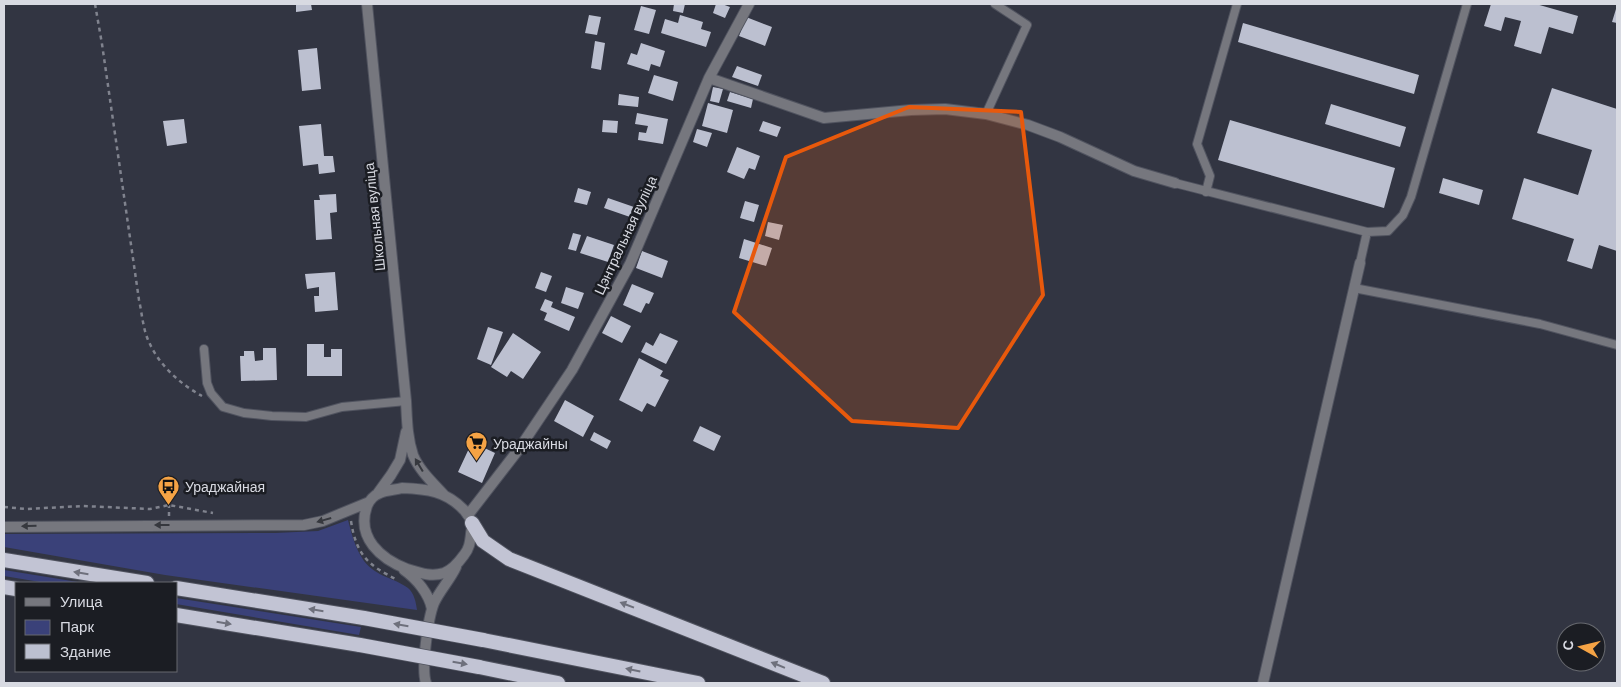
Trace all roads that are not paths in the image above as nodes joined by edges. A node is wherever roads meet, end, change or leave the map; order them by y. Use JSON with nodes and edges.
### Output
{"nodes":[{"id":1,"x":367,"y":4,"type":"edge"},
{"id":2,"x":749,"y":4,"type":"edge"},
{"id":3,"x":995,"y":4,"type":"edge"},
{"id":4,"x":1237,"y":4,"type":"edge"},
{"id":5,"x":1467,"y":4,"type":"edge"},
{"id":6,"x":710,"y":78,"type":"junction"},
{"id":7,"x":986,"y":114,"type":"junction"},
{"id":8,"x":1175,"y":183,"type":"joint"},
{"id":9,"x":1206,"y":192,"type":"junction"},
{"id":10,"x":1367,"y":232,"type":"junction"},
{"id":11,"x":1360,"y":263,"type":"joint"},
{"id":12,"x":1354,"y":288,"type":"junction"},
{"id":13,"x":1617,"y":345,"type":"edge"},
{"id":14,"x":204,"y":349,"type":"dead end"},
{"id":15,"x":406,"y":401,"type":"junction"},
{"id":16,"x":407,"y":429,"type":"junction"},
{"id":17,"x":378,"y":493,"type":"junction"},
{"id":18,"x":444,"y":495,"type":"junction"},
{"id":19,"x":369,"y":502,"type":"junction"},
{"id":20,"x":470,"y":519,"type":"junction"},
{"id":21,"x":4,"y":527,"type":"edge"},
{"id":22,"x":4,"y":560,"type":"edge"},
{"id":23,"x":459,"y":561,"type":"junction"},
{"id":24,"x":395,"y":564,"type":"junction"},
{"id":25,"x":141,"y":582,"type":"edge"},
{"id":26,"x":178,"y":588,"type":"edge"},
{"id":27,"x":432,"y":609,"type":"junction"},
{"id":28,"x":178,"y":615,"type":"edge"},
{"id":29,"x":426,"y":683,"type":"edge"},
{"id":30,"x":558,"y":683,"type":"edge"},
{"id":31,"x":698,"y":683,"type":"edge"},
{"id":32,"x":824,"y":683,"type":"edge"},
{"id":33,"x":1264,"y":683,"type":"edge"}],
"edges":[{"from":1,"to":15,"type":"street","name":"Школьная вуліца"},
{"from":2,"to":6,"type":"street","name":"Цэнтральная вуліца"},
{"from":3,"to":7,"type":"lane"},
{"from":4,"to":9,"type":"lane"},
{"from":5,"to":10,"type":"lane"},
{"from":6,"to":7,"type":"street"},
{"from":6,"to":20,"type":"street","name":"Цэнтральная вуліца"},
{"from":7,"to":8,"type":"street"},
{"from":8,"to":9,"type":"lane"},
{"from":9,"to":10,"type":"lane"},
{"from":10,"to":11,"type":"lane"},
{"from":11,"to":12,"type":"street"},
{"from":12,"to":13,"type":"lane"},
{"from":12,"to":33,"type":"street"},
{"from":14,"to":15,"type":"lane"},
{"from":15,"to":16,"type":"street","name":"Школьная вуліца"},
{"from":16,"to":17,"type":"street"},
{"from":18,"to":16,"type":"street","one_way":true},
{"from":17,"to":18,"type":"street"},
{"from":17,"to":19,"type":"street"},
{"from":18,"to":20,"type":"street"},
{"from":19,"to":21,"type":"street","one_way":true},
{"from":19,"to":24,"type":"street"},
{"from":20,"to":23,"type":"street"},
{"from":32,"to":20,"type":"highway","one_way":true},
{"from":25,"to":22,"type":"highway","one_way":true},
{"from":23,"to":24,"type":"street"},
{"from":23,"to":27,"type":"street"},
{"from":24,"to":27,"type":"street"},
{"from":31,"to":26,"type":"highway","one_way":true,"bridge":true},
{"from":27,"to":29,"type":"street"},
{"from":28,"to":30,"type":"highway","one_way":true,"bridge":true}]}
